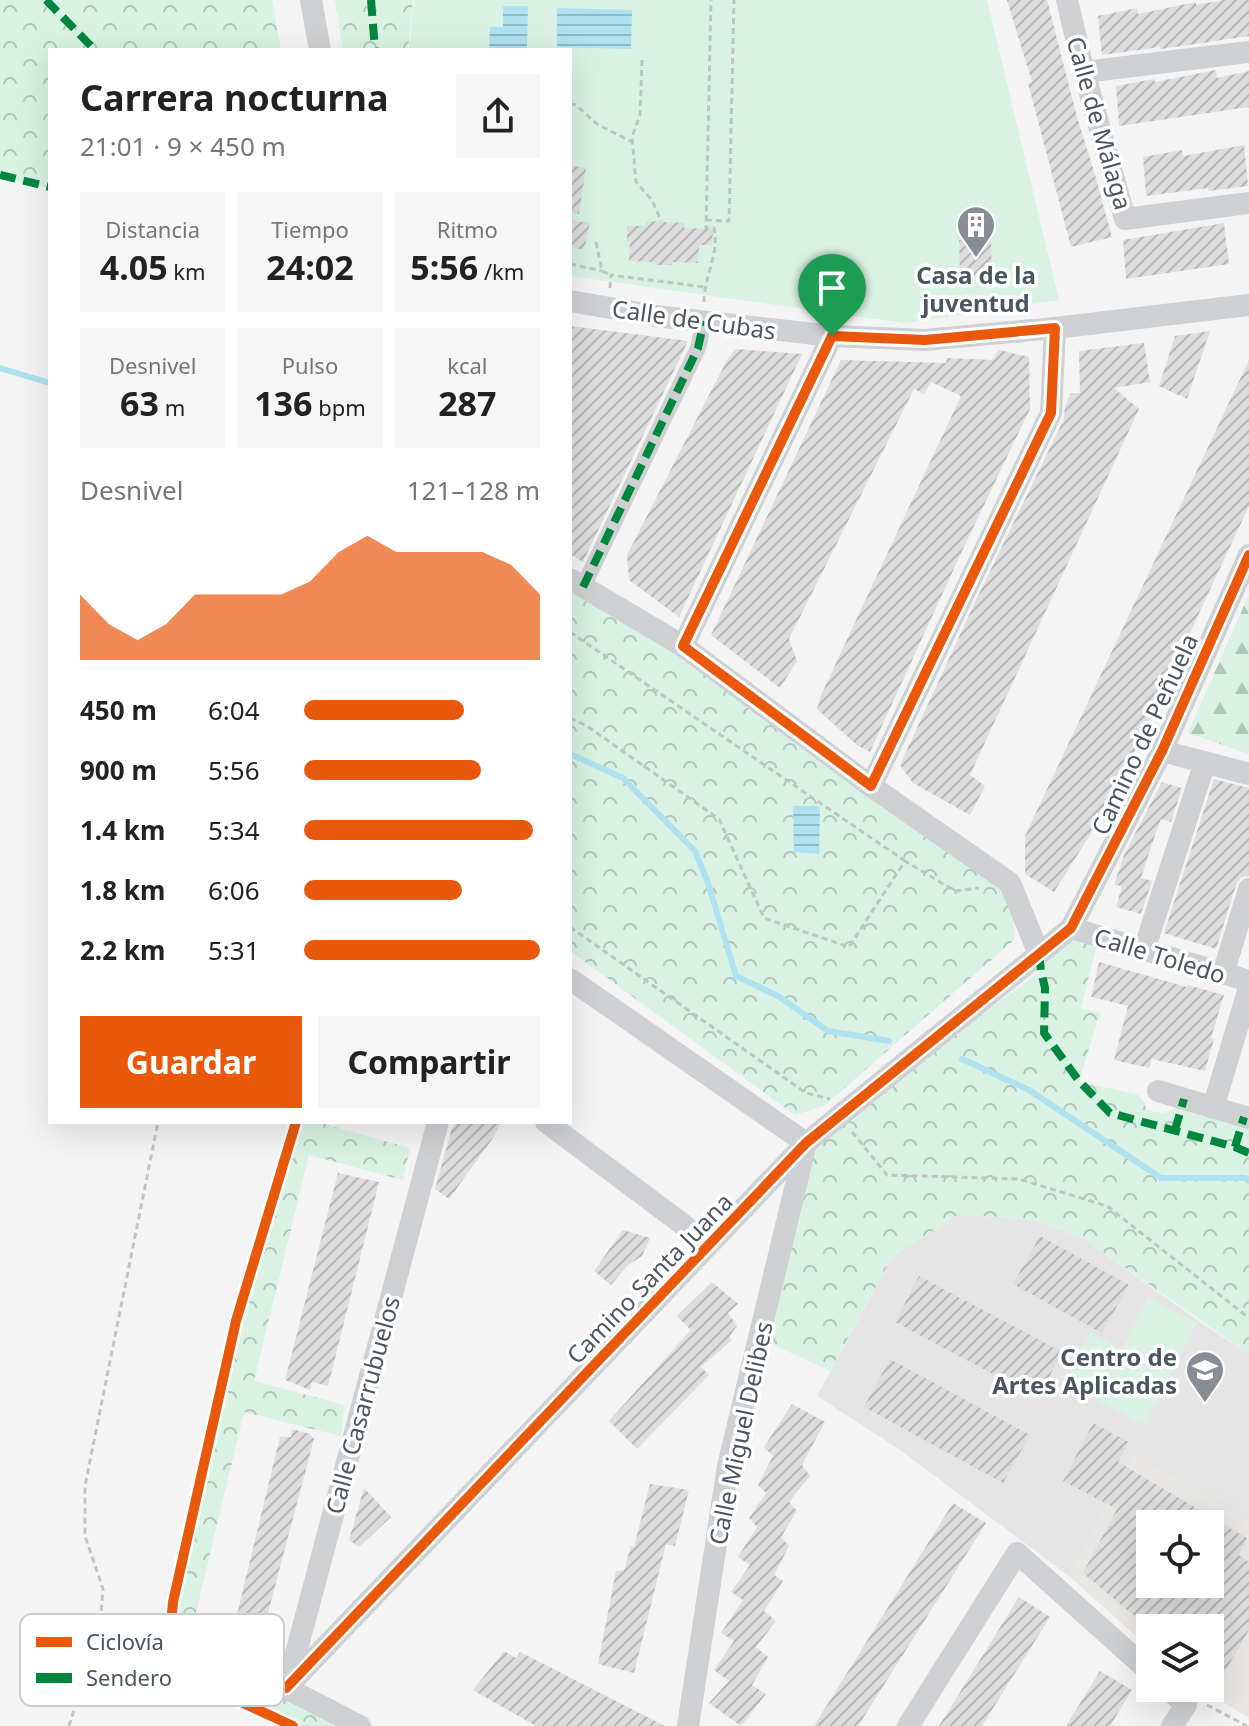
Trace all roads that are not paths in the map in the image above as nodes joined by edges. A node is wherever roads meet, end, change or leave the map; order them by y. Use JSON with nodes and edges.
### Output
{"nodes":[{"id":1,"x":311,"y":0,"type":"edge"},
{"id":2,"x":1067,"y":0,"type":"edge"},
{"id":3,"x":320,"y":48,"type":"edge"},
{"id":4,"x":1249,"y":52,"type":"edge"},
{"id":5,"x":1084,"y":72,"type":"junction"},
{"id":6,"x":1249,"y":203,"type":"edge"},
{"id":7,"x":572,"y":301,"type":"edge"},
{"id":8,"x":1249,"y":305,"type":"edge"},
{"id":9,"x":704,"y":321,"type":"junction"},
{"id":10,"x":1055,"y":328,"type":"junction"},
{"id":11,"x":832,"y":336,"type":"junction"},
{"id":12,"x":1249,"y":555,"type":"edge"},
{"id":13,"x":577,"y":583,"type":"edge"},
{"id":14,"x":683,"y":646,"type":"junction"},
{"id":15,"x":1162,"y":751,"type":"junction"},
{"id":16,"x":1205,"y":762,"type":"junction"},
{"id":17,"x":1249,"y":774,"type":"edge"},
{"id":18,"x":871,"y":786,"type":"junction"},
{"id":19,"x":1249,"y":889,"type":"edge"},
{"id":20,"x":1071,"y":928,"type":"junction"},
{"id":21,"x":1144,"y":950,"type":"junction"},
{"id":22,"x":1039,"y":954,"type":"junction"},
{"id":23,"x":1223,"y":974,"type":"junction"},
{"id":24,"x":572,"y":980,"type":"edge"},
{"id":25,"x":1249,"y":981,"type":"edge"},
{"id":26,"x":1249,"y":988,"type":"edge"},
{"id":27,"x":1158,"y":1091,"type":"dead end"},
{"id":28,"x":1213,"y":1108,"type":"junction"},
{"id":29,"x":1249,"y":1118,"type":"edge"},
{"id":30,"x":437,"y":1124,"type":"edge"},
{"id":31,"x":549,"y":1124,"type":"edge"},
{"id":32,"x":806,"y":1143,"type":"junction"},
{"id":33,"x":709,"y":1244,"type":"junction"},
{"id":34,"x":1136,"y":1660,"type":"edge"},
{"id":35,"x":286,"y":1688,"type":"junction"},
{"id":36,"x":1183,"y":1702,"type":"edge"},
{"id":37,"x":360,"y":1726,"type":"edge"},
{"id":38,"x":688,"y":1726,"type":"edge"},
{"id":39,"x":908,"y":1726,"type":"edge"},
{"id":40,"x":1172,"y":1726,"type":"edge"}],
"edges":[{"from":1,"to":3,"type":"street"},
{"from":2,"to":5,"type":"street","name":"Calle de Málaga"},
{"from":4,"to":5,"type":"street"},
{"from":5,"to":6,"type":"street","name":"Calle de Málaga"},
{"from":7,"to":9,"type":"street","name":"Calle de Cubas"},
{"from":8,"to":10,"type":"street","name":"Calle de Cubas"},
{"from":9,"to":11,"type":"street","name":"Calle de Cubas"},
{"from":9,"to":13,"type":"street"},
{"from":10,"to":11,"type":"street","name":"Calle de Cubas"},
{"from":10,"to":18,"type":"street"},
{"from":11,"to":14,"type":"street"},
{"from":12,"to":15,"type":"street","name":"Camino de Peñuela"},
{"from":13,"to":14,"type":"street"},
{"from":14,"to":18,"type":"street"},
{"from":15,"to":16,"type":"street"},
{"from":15,"to":20,"type":"street","name":"Camino de Peñuela"},
{"from":16,"to":17,"type":"street"},
{"from":16,"to":21,"type":"street"},
{"from":18,"to":22,"type":"street"},
{"from":19,"to":23,"type":"street"},
{"from":20,"to":21,"type":"street","name":"Calle Toledo"},
{"from":20,"to":22,"type":"street","name":"Camino Santa Juana"},
{"from":21,"to":23,"type":"street","name":"Calle Toledo"},
{"from":22,"to":32,"type":"street","name":"Camino Santa Juana"},
{"from":23,"to":25,"type":"street","name":"Calle Toledo"},
{"from":24,"to":32,"type":"street"},
{"from":26,"to":28,"type":"street"},
{"from":27,"to":28,"type":"street"},
{"from":28,"to":29,"type":"street"},
{"from":30,"to":35,"type":"street","name":"Calle Casarrubuelos"},
{"from":31,"to":33,"type":"street"},
{"from":32,"to":33,"type":"street","name":"Camino Santa Juana"},
{"from":32,"to":38,"type":"street","name":"Calle Miguel Delibes"},
{"from":33,"to":35,"type":"street","name":"Camino Santa Juana"},
{"from":34,"to":39,"type":"street"},
{"from":35,"to":37,"type":"street"},
{"from":36,"to":40,"type":"street"}]}
